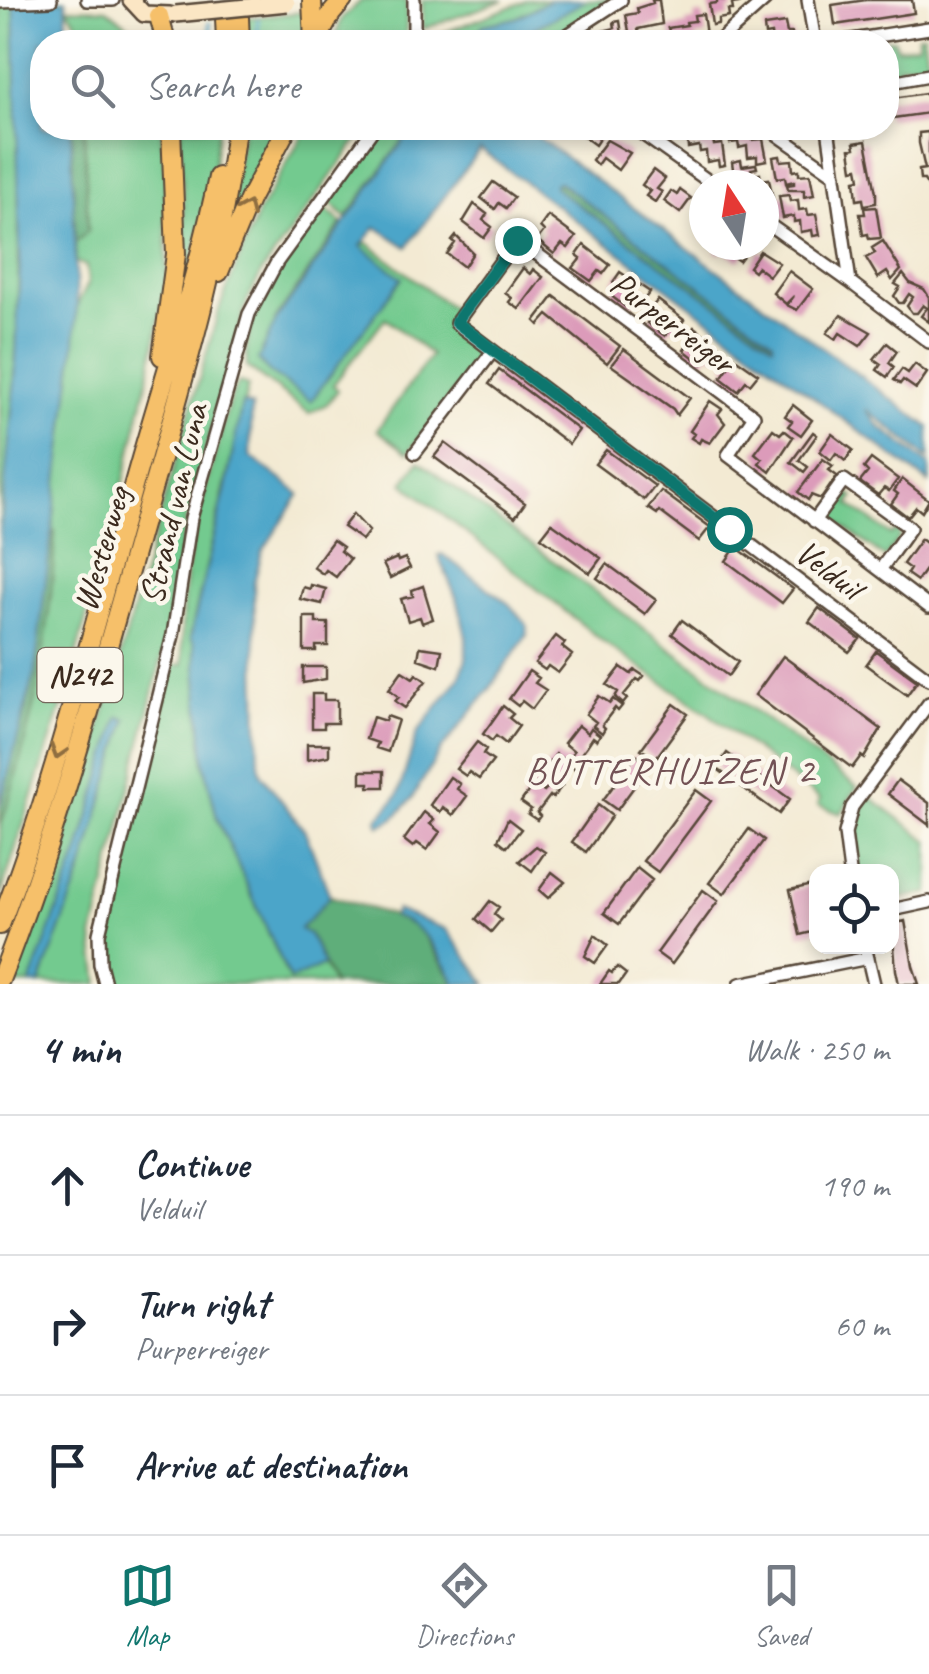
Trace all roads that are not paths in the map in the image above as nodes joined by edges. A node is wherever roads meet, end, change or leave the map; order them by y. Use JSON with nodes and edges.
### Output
{"nodes":[{"id":1,"x":51,"y":0,"type":"edge"},
{"id":2,"x":87,"y":0,"type":"edge"},
{"id":3,"x":98,"y":0,"type":"edge"},
{"id":4,"x":113,"y":0,"type":"edge"},
{"id":5,"x":127,"y":0,"type":"edge"},
{"id":6,"x":342,"y":0,"type":"edge"},
{"id":7,"x":414,"y":0,"type":"edge"},
{"id":8,"x":621,"y":0,"type":"edge"},
{"id":9,"x":765,"y":0,"type":"edge"},
{"id":10,"x":808,"y":0,"type":"edge"},
{"id":11,"x":314,"y":1,"type":"edge"},
{"id":12,"x":0,"y":2,"type":"edge"},
{"id":13,"x":160,"y":25,"type":"edge"},
{"id":14,"x":929,"y":28,"type":"edge"},
{"id":15,"x":229,"y":30,"type":"edge"},
{"id":16,"x":236,"y":30,"type":"edge"},
{"id":17,"x":315,"y":30,"type":"edge"},
{"id":18,"x":321,"y":30,"type":"edge"},
{"id":19,"x":415,"y":30,"type":"edge"},
{"id":20,"x":575,"y":30,"type":"edge"},
{"id":21,"x":731,"y":30,"type":"edge"},
{"id":22,"x":813,"y":30,"type":"edge"},
{"id":23,"x":899,"y":33,"type":"edge"},
{"id":24,"x":929,"y":75,"type":"edge"},
{"id":25,"x":899,"y":80,"type":"edge"},
{"id":26,"x":172,"y":140,"type":"edge"},
{"id":27,"x":222,"y":140,"type":"edge"},
{"id":28,"x":234,"y":140,"type":"edge"},
{"id":29,"x":281,"y":140,"type":"edge"},
{"id":30,"x":365,"y":140,"type":"edge"},
{"id":31,"x":651,"y":140,"type":"edge"},
{"id":32,"x":785,"y":140,"type":"edge"},
{"id":33,"x":830,"y":140,"type":"edge"},
{"id":34,"x":693,"y":170,"type":"edge"},
{"id":35,"x":836,"y":175,"type":"junction"},
{"id":36,"x":779,"y":232,"type":"edge"},
{"id":37,"x":850,"y":282,"type":"junction"},
{"id":38,"x":456,"y":322,"type":"joint"},
{"id":39,"x":198,"y":323,"type":"junction"},
{"id":40,"x":929,"y":342,"type":"edge"},
{"id":41,"x":493,"y":351,"type":"junction"},
{"id":42,"x":151,"y":423,"type":"junction"},
{"id":43,"x":416,"y":453,"type":"dead end"},
{"id":44,"x":814,"y":522,"type":"junction"},
{"id":45,"x":880,"y":570,"type":"junction"},
{"id":46,"x":929,"y":607,"type":"edge"},
{"id":47,"x":929,"y":679,"type":"edge"},
{"id":48,"x":929,"y":702,"type":"edge"},
{"id":49,"x":849,"y":864,"type":"edge"},
{"id":50,"x":929,"y":902,"type":"edge"},
{"id":51,"x":899,"y":908,"type":"edge"},
{"id":52,"x":0,"y":925,"type":"edge"},
{"id":53,"x":859,"y":954,"type":"edge"},
{"id":54,"x":867,"y":954,"type":"edge"},
{"id":55,"x":0,"y":980,"type":"edge"},
{"id":56,"x":105,"y":984,"type":"edge"},
{"id":57,"x":740,"y":984,"type":"edge"},
{"id":58,"x":874,"y":984,"type":"edge"}],
"edges":[{"from":1,"to":12,"type":"street"},
{"from":2,"to":3,"type":"street"},
{"from":3,"to":4,"type":"street"},
{"from":5,"to":13,"type":"main road"},
{"from":6,"to":18,"type":"main road"},
{"from":7,"to":19,"type":"street"},
{"from":8,"to":20,"type":"street"},
{"from":9,"to":21,"type":"street"},
{"from":10,"to":22,"type":"street"},
{"from":11,"to":13,"type":"main road","bridge":true},
{"from":11,"to":17,"type":"main road"},
{"from":14,"to":23,"type":"street"},
{"from":15,"to":16,"type":"main road"},
{"from":24,"to":25,"type":"street"},
{"from":26,"to":42,"type":"main road","number":"N242"},
{"from":27,"to":42,"type":"main road","name":"Westerweg","number":"N242"},
{"from":28,"to":39,"type":"main road","name":"Westerweg","number":"N242"},
{"from":39,"to":29,"type":"main road","one_way":true},
{"from":30,"to":56,"type":"street","name":"Strand van Luna"},
{"from":31,"to":34,"type":"street"},
{"from":32,"to":35,"type":"street"},
{"from":33,"to":35,"type":"street"},
{"from":35,"to":37,"type":"street"},
{"from":36,"to":37,"type":"street"},
{"from":37,"to":40,"type":"street"},
{"from":38,"to":41,"type":"street","name":"Velduil"},
{"from":38,"to":44,"type":"street","name":"Purperreiger"},
{"from":39,"to":55,"type":"main road","name":"Westerweg","number":"N242"},
{"from":41,"to":43,"type":"street"},
{"from":41,"to":47,"type":"street","name":"Velduil"},
{"from":42,"to":52,"type":"main road","name":"Westerweg","number":"N242","one_way":true},
{"from":44,"to":45,"type":"street","name":"Purperreiger"},
{"from":44,"to":45,"type":"street"},
{"from":45,"to":46,"type":"street","name":"Purperreiger"},
{"from":48,"to":49,"type":"street"},
{"from":50,"to":51,"type":"street"},
{"from":53,"to":57,"type":"street"},
{"from":54,"to":58,"type":"street"}]}
